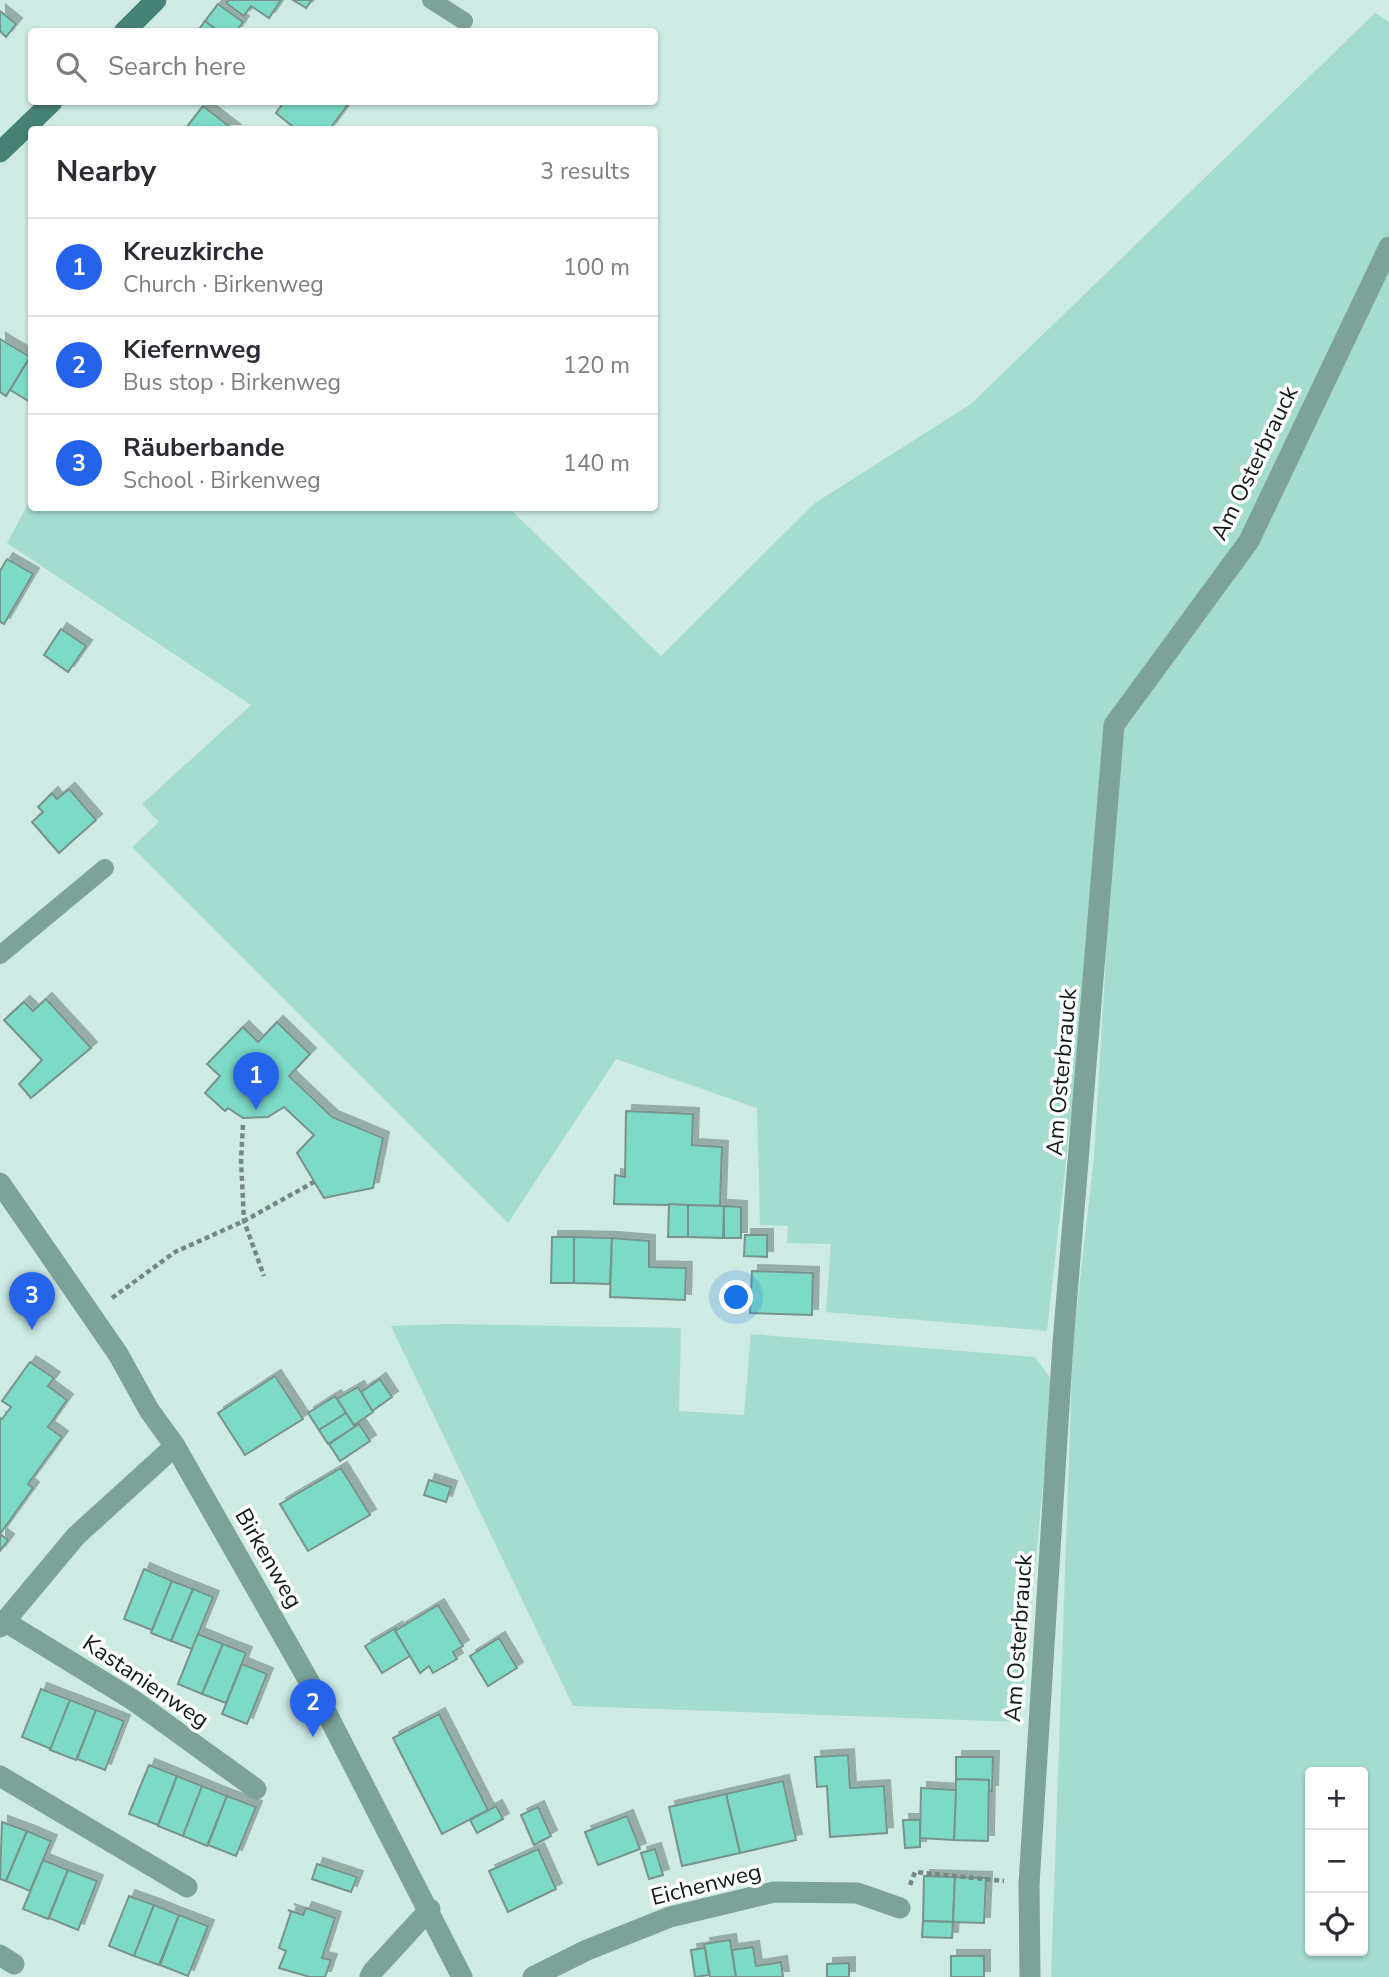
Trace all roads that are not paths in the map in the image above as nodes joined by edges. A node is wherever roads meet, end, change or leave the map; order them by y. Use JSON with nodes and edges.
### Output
{"nodes":[{"id":1,"x":156,"y":0,"type":"edge"},
{"id":2,"x":431,"y":0,"type":"edge"},
{"id":3,"x":464,"y":20,"type":"dead end"},
{"id":4,"x":128,"y":28,"type":"edge"},
{"id":5,"x":49,"y":105,"type":"edge"},
{"id":6,"x":0,"y":152,"type":"edge"},
{"id":7,"x":1389,"y":247,"type":"edge"},
{"id":8,"x":105,"y":868,"type":"dead end"},
{"id":9,"x":0,"y":955,"type":"edge"},
{"id":10,"x":0,"y":1183,"type":"edge"},
{"id":11,"x":175,"y":1446,"type":"junction"},
{"id":12,"x":2,"y":1624,"type":"edge"},
{"id":13,"x":0,"y":1776,"type":"edge"},
{"id":14,"x":256,"y":1789,"type":"dead end"},
{"id":15,"x":187,"y":1887,"type":"dead end"},
{"id":16,"x":900,"y":1908,"type":"road end"},
{"id":17,"x":430,"y":1909,"type":"junction"},
{"id":18,"x":370,"y":1977,"type":"edge"},
{"id":19,"x":462,"y":1977,"type":"edge"},
{"id":20,"x":533,"y":1977,"type":"edge"},
{"id":21,"x":1030,"y":1977,"type":"edge"}],
"edges":[{"from":1,"to":4,"type":"street"},
{"from":2,"to":3,"type":"lane"},
{"from":5,"to":6,"type":"street"},
{"from":7,"to":21,"type":"street","name":"Am Osterbrauck"},
{"from":8,"to":9,"type":"lane"},
{"from":10,"to":11,"type":"street","name":"Birkenweg"},
{"from":11,"to":12,"type":"street","name":"Kastanienweg"},
{"from":11,"to":17,"type":"street","name":"Birkenweg"},
{"from":12,"to":14,"type":"street","name":"Kastanienweg"},
{"from":13,"to":15,"type":"street"},
{"from":16,"to":20,"type":"street","name":"Eichenweg"},
{"from":17,"to":18,"type":"street"},
{"from":17,"to":19,"type":"street","name":"Birkenweg"}]}
